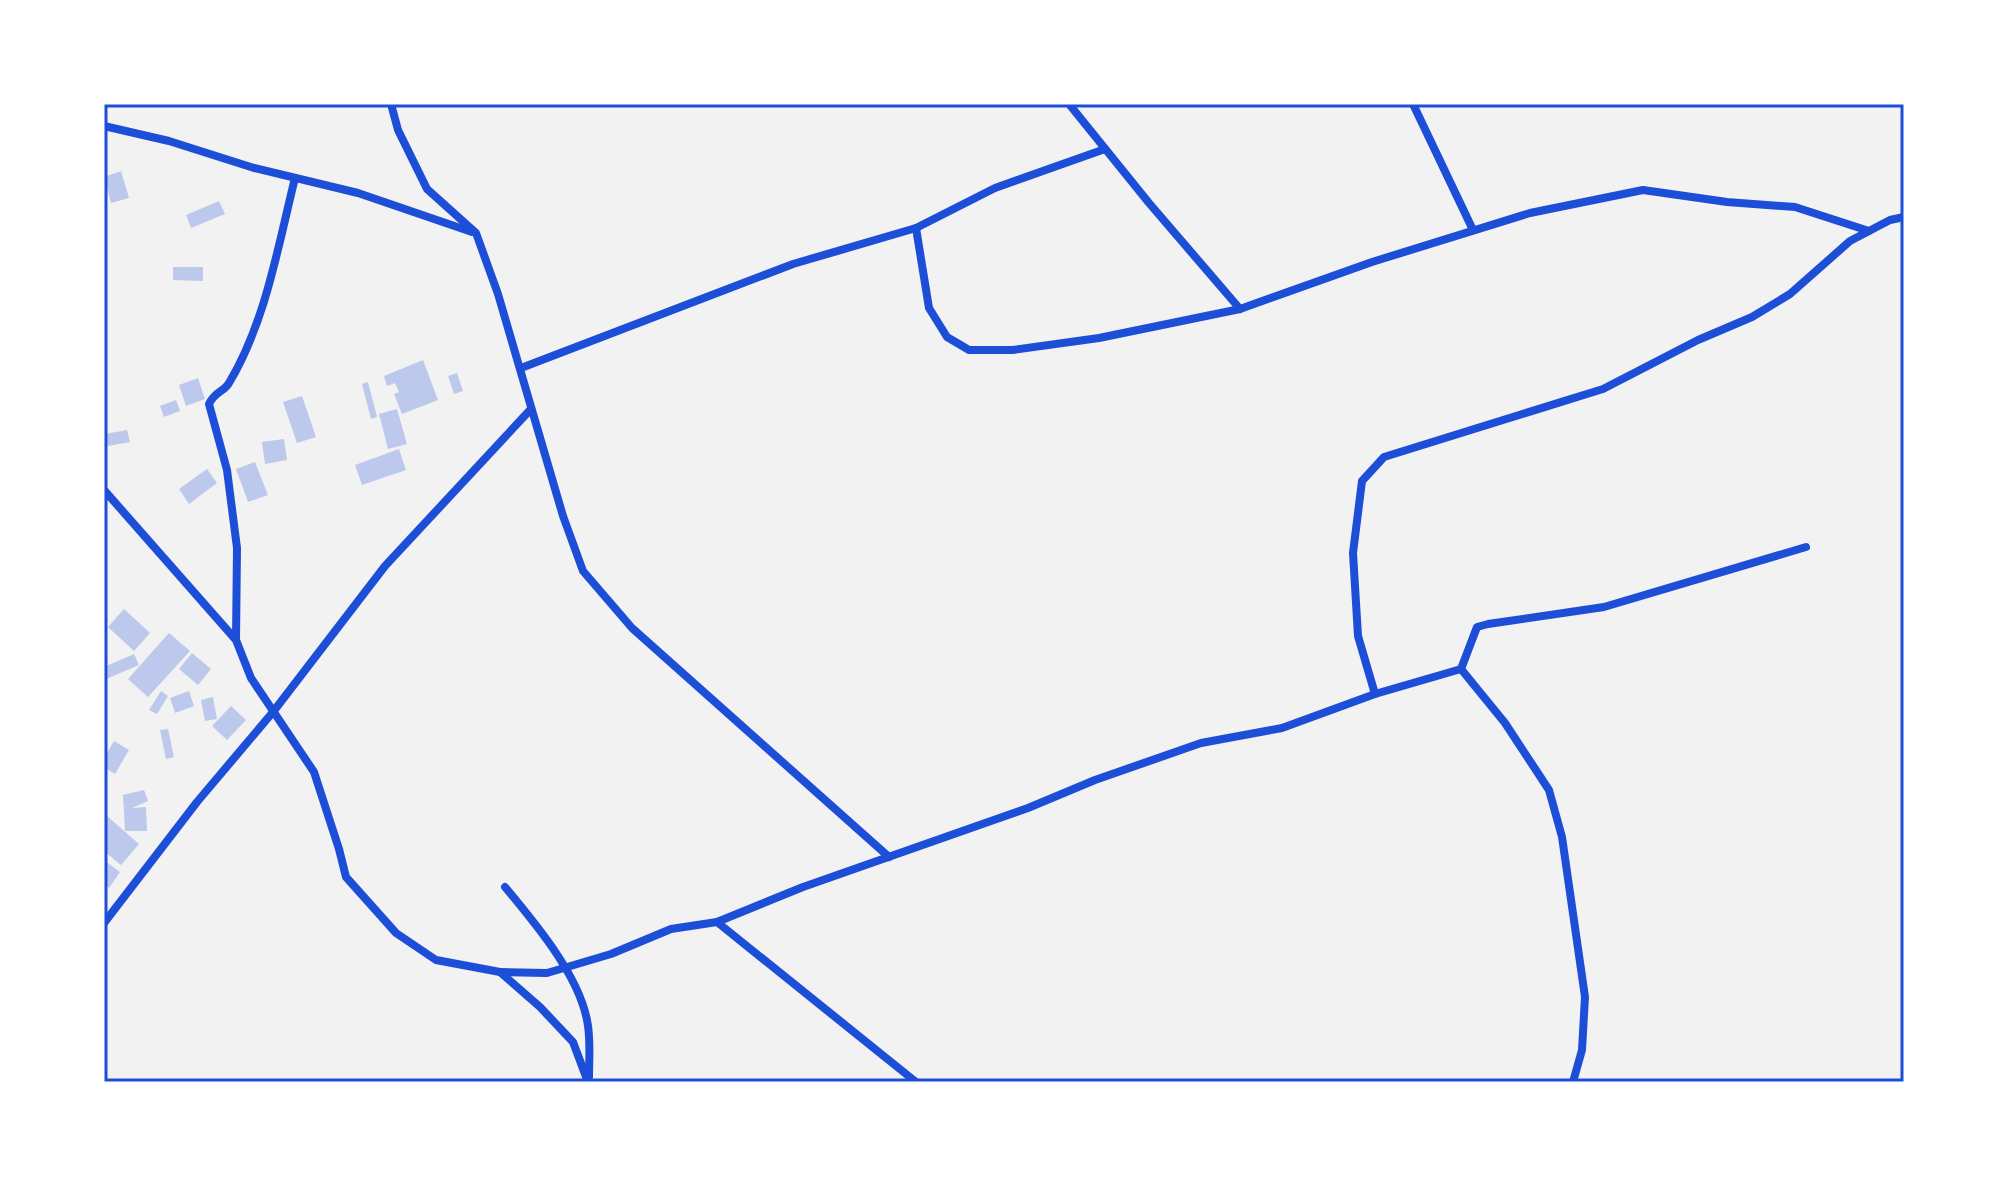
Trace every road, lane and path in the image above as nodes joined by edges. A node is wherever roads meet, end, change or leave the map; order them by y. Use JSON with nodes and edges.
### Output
{"nodes":[{"id":1,"x":391,"y":104,"type":"edge"},
{"id":2,"x":1069,"y":104,"type":"edge"},
{"id":3,"x":1413,"y":104,"type":"edge"},
{"id":4,"x":104,"y":126,"type":"edge"},
{"id":5,"x":1105,"y":149,"type":"junction"},
{"id":6,"x":295,"y":178,"type":"junction"},
{"id":7,"x":1904,"y":217,"type":"edge"},
{"id":8,"x":916,"y":228,"type":"junction"},
{"id":9,"x":1473,"y":230,"type":"junction"},
{"id":10,"x":1869,"y":231,"type":"junction"},
{"id":11,"x":476,"y":233,"type":"junction"},
{"id":12,"x":1240,"y":309,"type":"junction"},
{"id":13,"x":521,"y":368,"type":"junction"},
{"id":14,"x":531,"y":409,"type":"junction"},
{"id":15,"x":104,"y":490,"type":"edge"},
{"id":16,"x":1806,"y":547,"type":"dead end"},
{"id":17,"x":236,"y":640,"type":"junction"},
{"id":18,"x":1461,"y":669,"type":"junction"},
{"id":19,"x":1375,"y":694,"type":"junction"},
{"id":20,"x":273,"y":712,"type":"junction"},
{"id":21,"x":889,"y":857,"type":"junction"},
{"id":22,"x":505,"y":887,"type":"dead end"},
{"id":23,"x":717,"y":922,"type":"junction"},
{"id":24,"x":104,"y":923,"type":"edge"},
{"id":25,"x":564,"y":968,"type":"junction"},
{"id":26,"x":500,"y":972,"type":"junction"},
{"id":27,"x":589,"y":1082,"type":"edge"},
{"id":28,"x":916,"y":1082,"type":"edge"},
{"id":29,"x":1573,"y":1082,"type":"edge"}],
"edges":[{"from":1,"to":11,"type":"street"},
{"from":2,"to":5,"type":"street"},
{"from":3,"to":9,"type":"street"},
{"from":4,"to":6,"type":"street"},
{"from":5,"to":8,"type":"street"},
{"from":5,"to":12,"type":"street"},
{"from":6,"to":11,"type":"street"},
{"from":6,"to":17,"type":"street"},
{"from":7,"to":10,"type":"street"},
{"from":8,"to":12,"type":"street"},
{"from":8,"to":13,"type":"street"},
{"from":9,"to":10,"type":"street"},
{"from":9,"to":12,"type":"street"},
{"from":10,"to":19,"type":"street"},
{"from":11,"to":13,"type":"street"},
{"from":13,"to":14,"type":"street"},
{"from":14,"to":20,"type":"street"},
{"from":14,"to":21,"type":"street"},
{"from":15,"to":17,"type":"street"},
{"from":16,"to":18,"type":"street"},
{"from":17,"to":20,"type":"street"},
{"from":18,"to":19,"type":"street"},
{"from":18,"to":29,"type":"street"},
{"from":19,"to":21,"type":"street"},
{"from":20,"to":24,"type":"street"},
{"from":20,"to":26,"type":"street"},
{"from":21,"to":23,"type":"street"},
{"from":22,"to":25,"type":"street"},
{"from":23,"to":25,"type":"street"},
{"from":23,"to":28,"type":"street"},
{"from":25,"to":26,"type":"street"},
{"from":25,"to":27,"type":"street"},
{"from":26,"to":27,"type":"street"}]}
